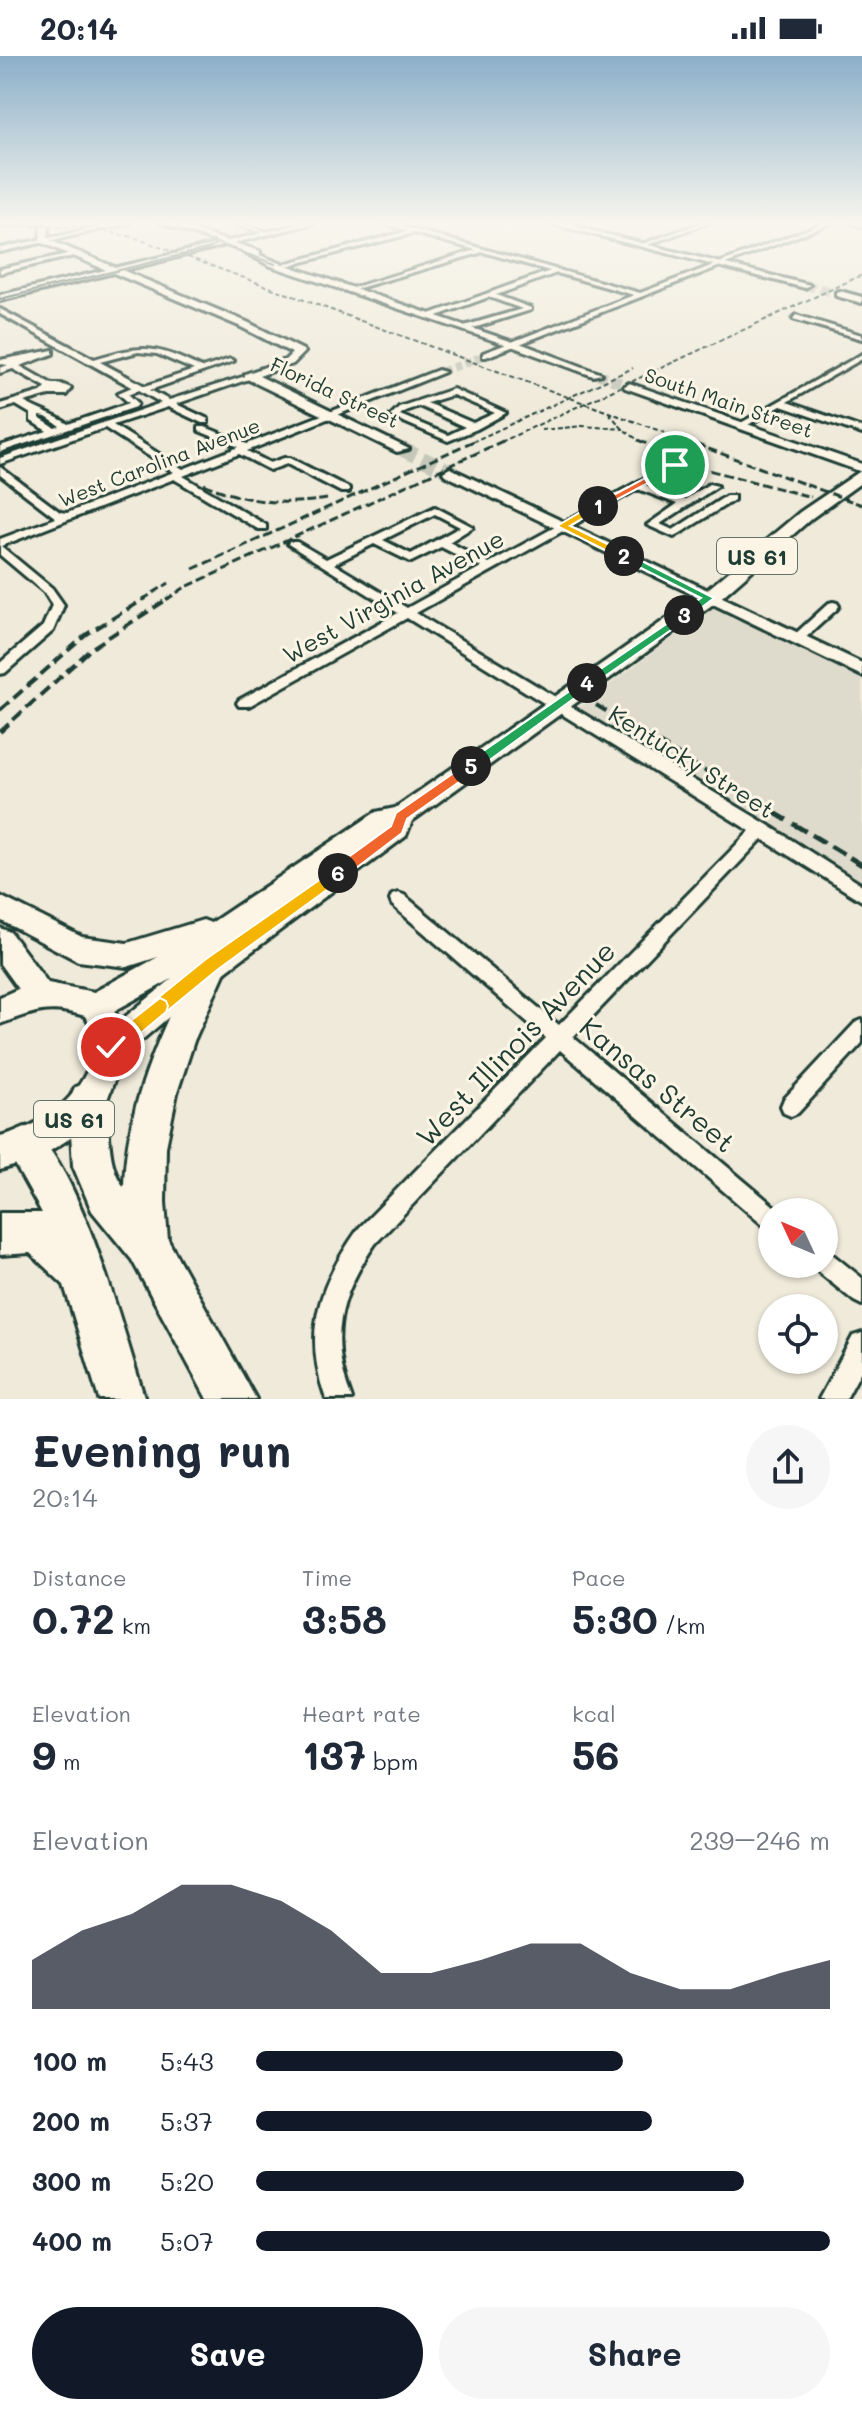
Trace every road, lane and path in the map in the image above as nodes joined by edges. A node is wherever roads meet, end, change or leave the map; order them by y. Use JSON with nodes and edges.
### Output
{"nodes":[{"id":1,"x":51,"y":286,"type":"edge"},
{"id":2,"x":149,"y":286,"type":"edge"},
{"id":3,"x":344,"y":286,"type":"edge"},
{"id":4,"x":365,"y":286,"type":"edge"},
{"id":5,"x":516,"y":286,"type":"edge"},
{"id":6,"x":608,"y":286,"type":"edge"},
{"id":7,"x":664,"y":286,"type":"edge"},
{"id":8,"x":354,"y":289,"type":"junction"},
{"id":9,"x":840,"y":294,"type":"tunnel mouth"},
{"id":10,"x":490,"y":295,"type":"junction"},
{"id":11,"x":640,"y":295,"type":"junction"},
{"id":12,"x":0,"y":298,"type":"edge"},
{"id":13,"x":862,"y":300,"type":"edge"},
{"id":14,"x":0,"y":311,"type":"edge"},
{"id":15,"x":431,"y":315,"type":"junction"},
{"id":16,"x":796,"y":317,"type":"dead end"},
{"id":17,"x":467,"y":328,"type":"junction"},
{"id":18,"x":862,"y":337,"type":"edge"},
{"id":19,"x":514,"y":344,"type":"junction"},
{"id":20,"x":67,"y":347,"type":"junction"},
{"id":21,"x":486,"y":355,"type":"tunnel mouth"},
{"id":22,"x":862,"y":356,"type":"edge"},
{"id":23,"x":4,"y":361,"type":"edge"},
{"id":24,"x":230,"y":361,"type":"dead end"},
{"id":25,"x":93,"y":362,"type":"junction"},
{"id":26,"x":0,"y":371,"type":"edge"},
{"id":27,"x":202,"y":371,"type":"junction"},
{"id":28,"x":441,"y":372,"type":"tunnel mouth"},
{"id":29,"x":597,"y":374,"type":"tunnel mouth"},
{"id":30,"x":249,"y":376,"type":"junction"},
{"id":31,"x":629,"y":386,"type":"tunnel mouth"},
{"id":32,"x":143,"y":388,"type":"junction"},
{"id":33,"x":375,"y":398,"type":"junction"},
{"id":34,"x":17,"y":402,"type":"junction"},
{"id":35,"x":419,"y":403,"type":"junction"},
{"id":36,"x":781,"y":403,"type":"junction"},
{"id":37,"x":172,"y":405,"type":"junction"},
{"id":38,"x":0,"y":407,"type":"edge"},
{"id":39,"x":398,"y":412,"type":"junction"},
{"id":40,"x":36,"y":413,"type":"junction"},
{"id":41,"x":330,"y":415,"type":"junction"},
{"id":42,"x":743,"y":424,"type":"junction"},
{"id":43,"x":106,"y":425,"type":"junction"},
{"id":44,"x":67,"y":427,"type":"junction"},
{"id":45,"x":474,"y":427,"type":"junction"},
{"id":46,"x":55,"y":431,"type":"junction"},
{"id":47,"x":862,"y":431,"type":"edge"},
{"id":48,"x":17,"y":443,"type":"junction"},
{"id":49,"x":241,"y":447,"type":"junction"},
{"id":50,"x":0,"y":449,"type":"edge"},
{"id":51,"x":402,"y":449,"type":"tunnel mouth"},
{"id":52,"x":28,"y":451,"type":"junction"},
{"id":53,"x":0,"y":461,"type":"edge"},
{"id":54,"x":680,"y":462,"type":"dead end"},
{"id":55,"x":862,"y":468,"type":"edge"},
{"id":56,"x":0,"y":470,"type":"edge"},
{"id":57,"x":450,"y":472,"type":"tunnel mouth"},
{"id":58,"x":178,"y":474,"type":"junction"},
{"id":59,"x":862,"y":475,"type":"edge"},
{"id":60,"x":637,"y":485,"type":"junction"},
{"id":61,"x":713,"y":486,"type":"dead end"},
{"id":62,"x":345,"y":490,"type":"dead end"},
{"id":63,"x":730,"y":498,"type":"dead end"},
{"id":64,"x":685,"y":504,"type":"junction"},
{"id":65,"x":69,"y":517,"type":"junction"},
{"id":66,"x":562,"y":526,"type":"junction"},
{"id":67,"x":262,"y":527,"type":"dead end"},
{"id":68,"x":375,"y":540,"type":"junction"},
{"id":69,"x":442,"y":543,"type":"junction"},
{"id":70,"x":293,"y":544,"type":"dead end"},
{"id":71,"x":0,"y":546,"type":"edge"},
{"id":72,"x":332,"y":560,"type":"junction"},
{"id":73,"x":489,"y":567,"type":"junction"},
{"id":74,"x":709,"y":598,"type":"junction"},
{"id":75,"x":833,"y":606,"type":"dead end"},
{"id":76,"x":409,"y":612,"type":"junction"},
{"id":77,"x":797,"y":639,"type":"junction"},
{"id":78,"x":0,"y":670,"type":"edge"},
{"id":79,"x":862,"y":670,"type":"edge"},
{"id":80,"x":244,"y":703,"type":"dead end"},
{"id":81,"x":557,"y":704,"type":"junction"},
{"id":82,"x":401,"y":816,"type":"junction"},
{"id":83,"x":762,"y":829,"type":"junction"},
{"id":84,"x":862,"y":894,"type":"edge"},
{"id":85,"x":398,"y":900,"type":"dead end"},
{"id":86,"x":0,"y":907,"type":"edge"},
{"id":87,"x":234,"y":921,"type":"junction"},
{"id":88,"x":0,"y":940,"type":"edge"},
{"id":89,"x":211,"y":965,"type":"junction"},
{"id":90,"x":40,"y":995,"type":"junction"},
{"id":91,"x":95,"y":1006,"type":"junction"},
{"id":92,"x":0,"y":1011,"type":"edge"},
{"id":93,"x":862,"y":1029,"type":"edge"},
{"id":94,"x":557,"y":1038,"type":"junction"},
{"id":95,"x":111,"y":1047,"type":"junction"},
{"id":96,"x":88,"y":1100,"type":"junction"},
{"id":97,"x":791,"y":1106,"type":"dead end"},
{"id":98,"x":7,"y":1153,"type":"edge"},
{"id":99,"x":758,"y":1206,"type":"edge"},
{"id":100,"x":0,"y":1234,"type":"edge"},
{"id":101,"x":147,"y":1245,"type":"junction"},
{"id":102,"x":79,"y":1270,"type":"junction"},
{"id":103,"x":838,"y":1273,"type":"edge"},
{"id":104,"x":862,"y":1293,"type":"edge"},
{"id":105,"x":862,"y":1345,"type":"edge"},
{"id":106,"x":122,"y":1399,"type":"edge"},
{"id":107,"x":233,"y":1399,"type":"edge"},
{"id":108,"x":339,"y":1399,"type":"edge"},
{"id":109,"x":832,"y":1399,"type":"edge"}],
"edges":[{"from":1,"to":12,"type":"street"},
{"from":2,"to":30,"type":"main road"},
{"from":3,"to":8,"type":"main road"},
{"from":4,"to":8,"type":"street"},
{"from":5,"to":10,"type":"street"},
{"from":6,"to":11,"type":"street"},
{"from":7,"to":11,"type":"street"},
{"from":8,"to":15,"type":"main road"},
{"from":9,"to":13,"type":"main road"},
{"from":10,"to":15,"type":"street"},
{"from":10,"to":17,"type":"street"},
{"from":11,"to":19,"type":"street"},
{"from":14,"to":20,"type":"street"},
{"from":15,"to":17,"type":"main road"},
{"from":16,"to":18,"type":"street"},
{"from":17,"to":19,"type":"main road"},
{"from":19,"to":21,"type":"street"},
{"from":19,"to":29,"type":"street"},
{"from":20,"to":23,"type":"street"},
{"from":20,"to":25,"type":"street"},
{"from":22,"to":36,"type":"street"},
{"from":23,"to":26,"type":"street"},
{"from":23,"to":34,"type":"street"},
{"from":24,"to":27,"type":"street"},
{"from":25,"to":27,"type":"street"},
{"from":25,"to":32,"type":"street"},
{"from":27,"to":32,"type":"street"},
{"from":28,"to":33,"type":"street","name":"West Carolina Avenue"},
{"from":30,"to":37,"type":"street"},
{"from":30,"to":41,"type":"main road","name":"Florida Street"},
{"from":31,"to":42,"type":"street","name":"South Main Street"},
{"from":32,"to":37,"type":"street"},
{"from":32,"to":44,"type":"street"},
{"from":33,"to":39,"type":"street"},
{"from":33,"to":41,"type":"street","name":"West Carolina Avenue"},
{"from":34,"to":38,"type":"street"},
{"from":34,"to":40,"type":"street"},
{"from":35,"to":39,"type":"street"},
{"from":35,"to":45,"type":"street"},
{"from":35,"to":45,"type":"street"},
{"from":36,"to":42,"type":"street"},
{"from":36,"to":47,"type":"street"},
{"from":37,"to":43,"type":"street"},
{"from":37,"to":49,"type":"street"},
{"from":39,"to":45,"type":"street"},
{"from":40,"to":44,"type":"street"},
{"from":40,"to":46,"type":"street"},
{"from":41,"to":49,"type":"street","name":"West Carolina Avenue"},
{"from":41,"to":51,"type":"main road","name":"Florida Street"},
{"from":42,"to":55,"type":"street","name":"South Main Street"},
{"from":43,"to":52,"type":"street"},
{"from":43,"to":58,"type":"street"},
{"from":44,"to":46,"type":"street"},
{"from":46,"to":48,"type":"street"},
{"from":48,"to":50,"type":"street"},
{"from":48,"to":52,"type":"street"},
{"from":49,"to":58,"type":"street","name":"West Carolina Avenue"},
{"from":49,"to":62,"type":"street"},
{"from":52,"to":53,"type":"street"},
{"from":54,"to":60,"type":"street","name":"West Virginia Avenue"},
{"from":56,"to":65,"type":"street"},
{"from":57,"to":66,"type":"main road"},
{"from":58,"to":65,"type":"street","name":"West Carolina Avenue"},
{"from":58,"to":67,"type":"street"},
{"from":59,"to":74,"type":"main road","number":"US 61"},
{"from":60,"to":64,"type":"street"},
{"from":60,"to":66,"type":"street","name":"West Virginia Avenue"},
{"from":61,"to":64,"type":"street"},
{"from":63,"to":64,"type":"street"},
{"from":65,"to":71,"type":"street","name":"West Carolina Avenue"},
{"from":66,"to":73,"type":"street","name":"West Virginia Avenue"},
{"from":66,"to":74,"type":"main road"},
{"from":68,"to":69,"type":"street"},
{"from":68,"to":69,"type":"street"},
{"from":68,"to":72,"type":"street"},
{"from":69,"to":73,"type":"street"},
{"from":70,"to":72,"type":"street","name":"Kentucky Street"},
{"from":71,"to":78,"type":"street"},
{"from":72,"to":76,"type":"street","name":"Kentucky Street"},
{"from":73,"to":76,"type":"street","name":"West Virginia Avenue"},
{"from":74,"to":77,"type":"main road"},
{"from":74,"to":81,"type":"main road","number":"US 61"},
{"from":75,"to":77,"type":"street"},
{"from":76,"to":80,"type":"street","name":"West Virginia Avenue"},
{"from":76,"to":81,"type":"street","name":"Kentucky Street"},
{"from":77,"to":79,"type":"main road"},
{"from":81,"to":82,"type":"main road","number":"US 61"},
{"from":81,"to":83,"type":"street","name":"Kentucky Street"},
{"from":82,"to":87,"type":"main road","number":"US 61"},
{"from":82,"to":89,"type":"main road","number":"US 61"},
{"from":83,"to":84,"type":"street","name":"Kentucky Street"},
{"from":83,"to":94,"type":"street","name":"West Illinois Avenue"},
{"from":85,"to":94,"type":"street","name":"Kansas Street"},
{"from":86,"to":87,"type":"main road"},
{"from":87,"to":91,"type":"main road","number":"US 61"},
{"from":88,"to":90,"type":"main road"},
{"from":89,"to":95,"type":"main road","number":"US 61"},
{"from":89,"to":101,"type":"highway"},
{"from":90,"to":91,"type":"main road"},
{"from":90,"to":92,"type":"main road"},
{"from":91,"to":95,"type":"main road"},
{"from":93,"to":97,"type":"street"},
{"from":94,"to":99,"type":"street","name":"Kansas Street"},
{"from":94,"to":108,"type":"street","name":"West Illinois Avenue"},
{"from":95,"to":96,"type":"main road","number":"US 61"},
{"from":96,"to":98,"type":"main road","number":"US 61"},
{"from":96,"to":101,"type":"highway"},
{"from":98,"to":102,"type":"highway"},
{"from":100,"to":102,"type":"highway"},
{"from":101,"to":107,"type":"highway"},
{"from":102,"to":106,"type":"highway"},
{"from":103,"to":104,"type":"street"},
{"from":105,"to":109,"type":"street"}]}
